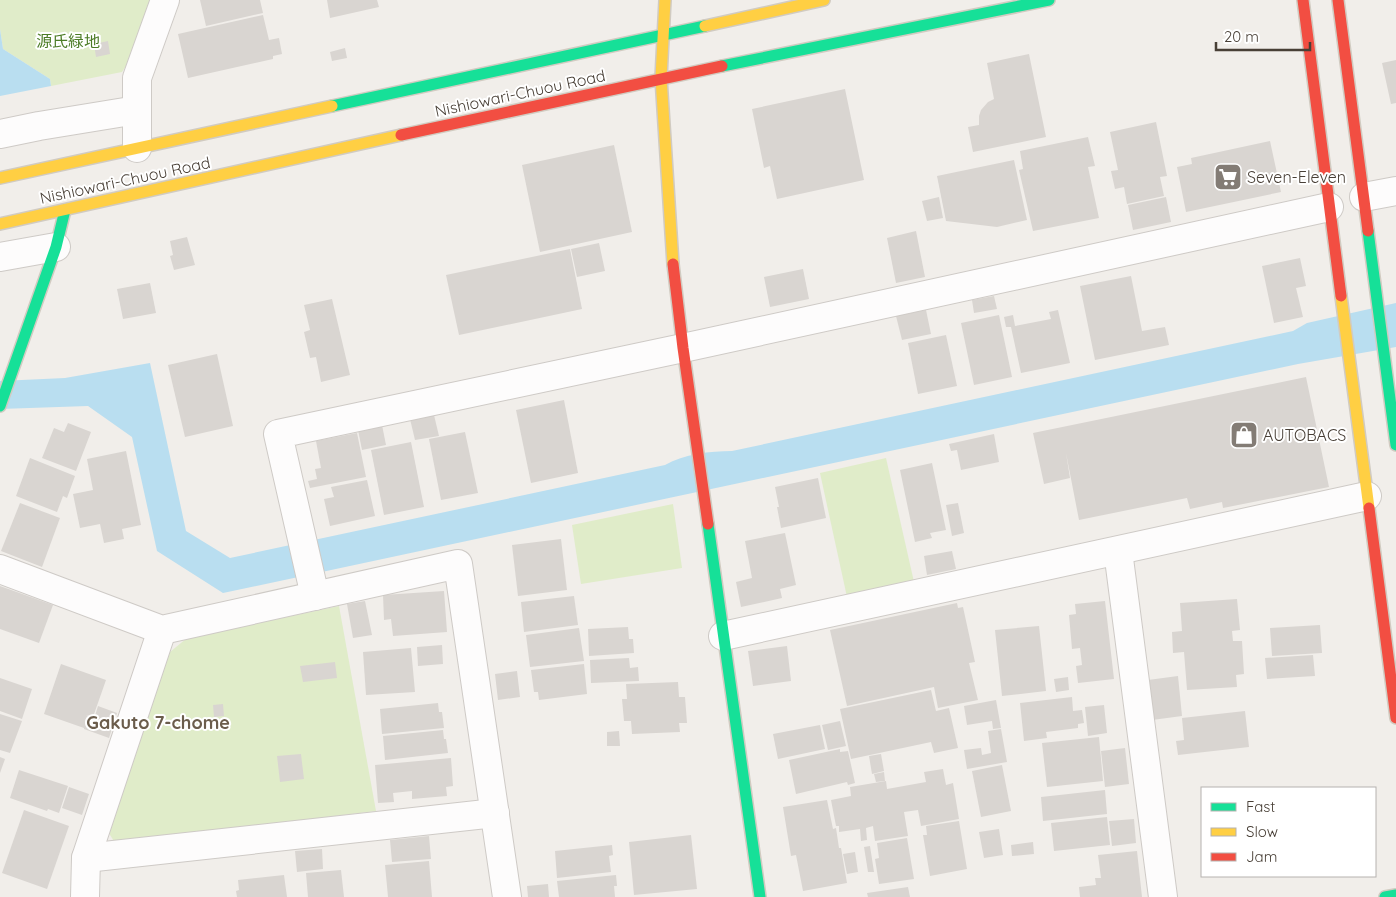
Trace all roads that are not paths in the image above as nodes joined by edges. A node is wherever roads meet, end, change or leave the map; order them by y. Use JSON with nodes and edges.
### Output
{"nodes":[{"id":1,"x":165,"y":0,"type":"edge"},
{"id":2,"x":665,"y":0,"type":"edge"},
{"id":3,"x":824,"y":0,"type":"edge"},
{"id":4,"x":1048,"y":0,"type":"edge"},
{"id":5,"x":1302,"y":0,"type":"edge"},
{"id":6,"x":1338,"y":0,"type":"edge"},
{"id":7,"x":664,"y":34,"type":"junction"},
{"id":8,"x":661,"y":78,"type":"junction"},
{"id":9,"x":137,"y":110,"type":"junction"},
{"id":10,"x":0,"y":134,"type":"edge"},
{"id":11,"x":137,"y":148,"type":"junction"},
{"id":12,"x":0,"y":178,"type":"edge"},
{"id":13,"x":1396,"y":191,"type":"edge"},
{"id":14,"x":1364,"y":197,"type":"junction"},
{"id":15,"x":1329,"y":207,"type":"junction"},
{"id":16,"x":65,"y":210,"type":"junction"},
{"id":17,"x":0,"y":224,"type":"edge"},
{"id":18,"x":56,"y":247,"type":"junction"},
{"id":19,"x":6,"y":255,"type":"edge"},
{"id":20,"x":683,"y":348,"type":"junction"},
{"id":21,"x":0,"y":406,"type":"edge"},
{"id":22,"x":1396,"y":445,"type":"edge"},
{"id":23,"x":1367,"y":496,"type":"junction"},
{"id":24,"x":1118,"y":550,"type":"junction"},
{"id":25,"x":0,"y":569,"type":"edge"},
{"id":26,"x":313,"y":589,"type":"junction"},
{"id":27,"x":162,"y":630,"type":"junction"},
{"id":28,"x":723,"y":636,"type":"junction"},
{"id":29,"x":1396,"y":718,"type":"edge"},
{"id":30,"x":495,"y":813,"type":"junction"},
{"id":31,"x":86,"y":858,"type":"junction"},
{"id":32,"x":1396,"y":895,"type":"edge"},
{"id":33,"x":85,"y":897,"type":"edge"},
{"id":34,"x":507,"y":897,"type":"edge"},
{"id":35,"x":760,"y":897,"type":"edge"},
{"id":36,"x":1163,"y":897,"type":"edge"},
{"id":37,"x":1385,"y":897,"type":"edge"}],
"edges":[{"from":1,"to":9,"type":"street"},
{"from":2,"to":7,"type":"street"},
{"from":3,"to":7,"type":"street","name":"Nishiowari-Chuou Road"},
{"from":4,"to":8,"type":"street","name":"Nishiowari-Chuou Road"},
{"from":5,"to":15,"type":"street"},
{"from":6,"to":14,"type":"street"},
{"from":7,"to":8,"type":"street"},
{"from":7,"to":11,"type":"street","name":"Nishiowari-Chuou Road"},
{"from":8,"to":16,"type":"street","name":"Nishiowari-Chuou Road"},
{"from":8,"to":20,"type":"street"},
{"from":9,"to":10,"type":"street"},
{"from":9,"to":11,"type":"street"},
{"from":11,"to":12,"type":"street","name":"Nishiowari-Chuou Road"},
{"from":13,"to":14,"type":"street"},
{"from":14,"to":22,"type":"street"},
{"from":15,"to":20,"type":"street"},
{"from":15,"to":23,"type":"street"},
{"from":16,"to":17,"type":"street","name":"Nishiowari-Chuou Road"},
{"from":16,"to":18,"type":"street"},
{"from":18,"to":19,"type":"street"},
{"from":18,"to":21,"type":"street"},
{"from":20,"to":26,"type":"street"},
{"from":20,"to":28,"type":"street"},
{"from":23,"to":24,"type":"street"},
{"from":23,"to":29,"type":"street"},
{"from":24,"to":28,"type":"street"},
{"from":24,"to":36,"type":"street"},
{"from":25,"to":27,"type":"street"},
{"from":26,"to":27,"type":"street"},
{"from":26,"to":30,"type":"street"},
{"from":27,"to":31,"type":"street"},
{"from":28,"to":35,"type":"street"},
{"from":30,"to":31,"type":"street"},
{"from":30,"to":34,"type":"street"},
{"from":31,"to":33,"type":"street"},
{"from":32,"to":37,"type":"street"}]}
